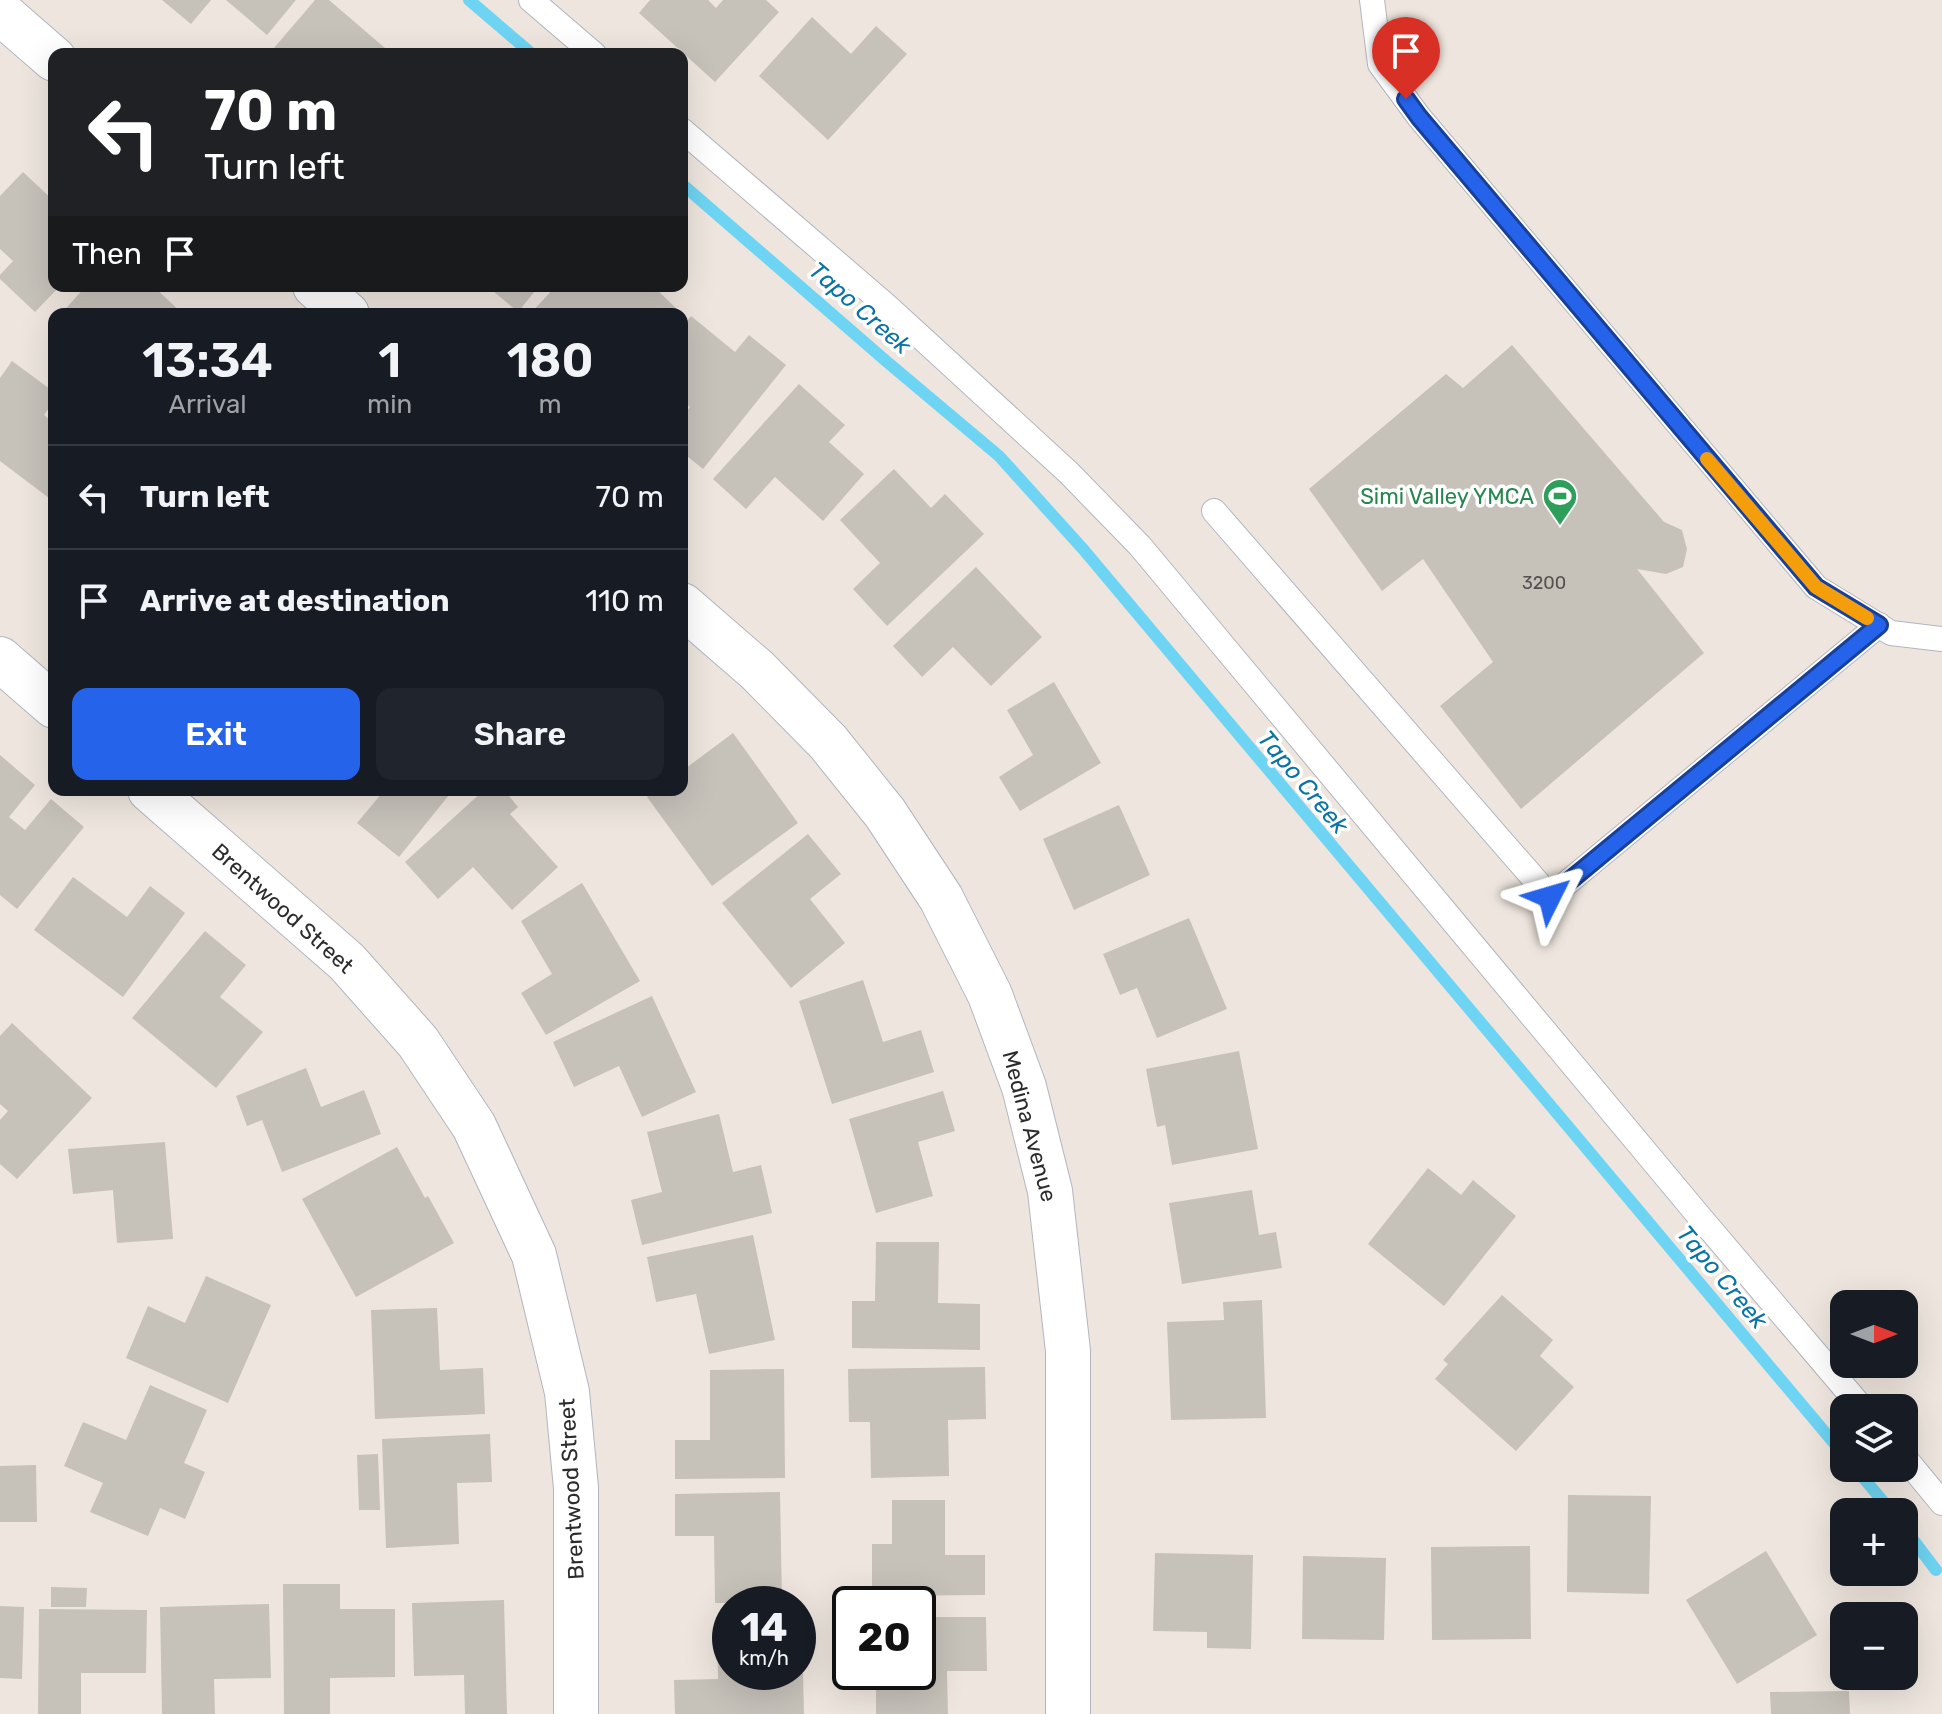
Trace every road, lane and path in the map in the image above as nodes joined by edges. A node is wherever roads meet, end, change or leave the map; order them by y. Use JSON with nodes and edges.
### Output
{"nodes":[{"id":1,"x":531,"y":0,"type":"edge"},
{"id":2,"x":1372,"y":0,"type":"edge"},
{"id":3,"x":0,"y":12,"type":"edge"},
{"id":4,"x":587,"y":48,"type":"edge"},
{"id":5,"x":48,"y":54,"type":"edge"},
{"id":6,"x":688,"y":135,"type":"edge"},
{"id":7,"x":322,"y":292,"type":"edge"},
{"id":8,"x":340,"y":308,"type":"edge"},
{"id":9,"x":1214,"y":511,"type":"dead end"},
{"id":10,"x":688,"y":610,"type":"edge"},
{"id":11,"x":1879,"y":625,"type":"junction"},
{"id":12,"x":1942,"y":639,"type":"edge"},
{"id":13,"x":0,"y":659,"type":"edge"},
{"id":14,"x":48,"y":701,"type":"edge"},
{"id":15,"x":157,"y":796,"type":"edge"},
{"id":16,"x":1850,"y":1394,"type":"edge"},
{"id":17,"x":1918,"y":1474,"type":"edge"},
{"id":18,"x":1942,"y":1503,"type":"edge"},
{"id":19,"x":576,"y":1714,"type":"edge"},
{"id":20,"x":1068,"y":1714,"type":"edge"}],
"edges":[{"from":1,"to":4,"type":"lane"},
{"from":2,"to":11,"type":"lane"},
{"from":3,"to":5,"type":"street"},
{"from":6,"to":16,"type":"lane"},
{"from":7,"to":8,"type":"street"},
{"from":9,"to":11,"type":"lane"},
{"from":10,"to":20,"type":"street","name":"Medina Avenue"},
{"from":11,"to":12,"type":"lane"},
{"from":13,"to":14,"type":"street"},
{"from":15,"to":19,"type":"street","name":"Brentwood Street"},
{"from":17,"to":18,"type":"lane"}]}
